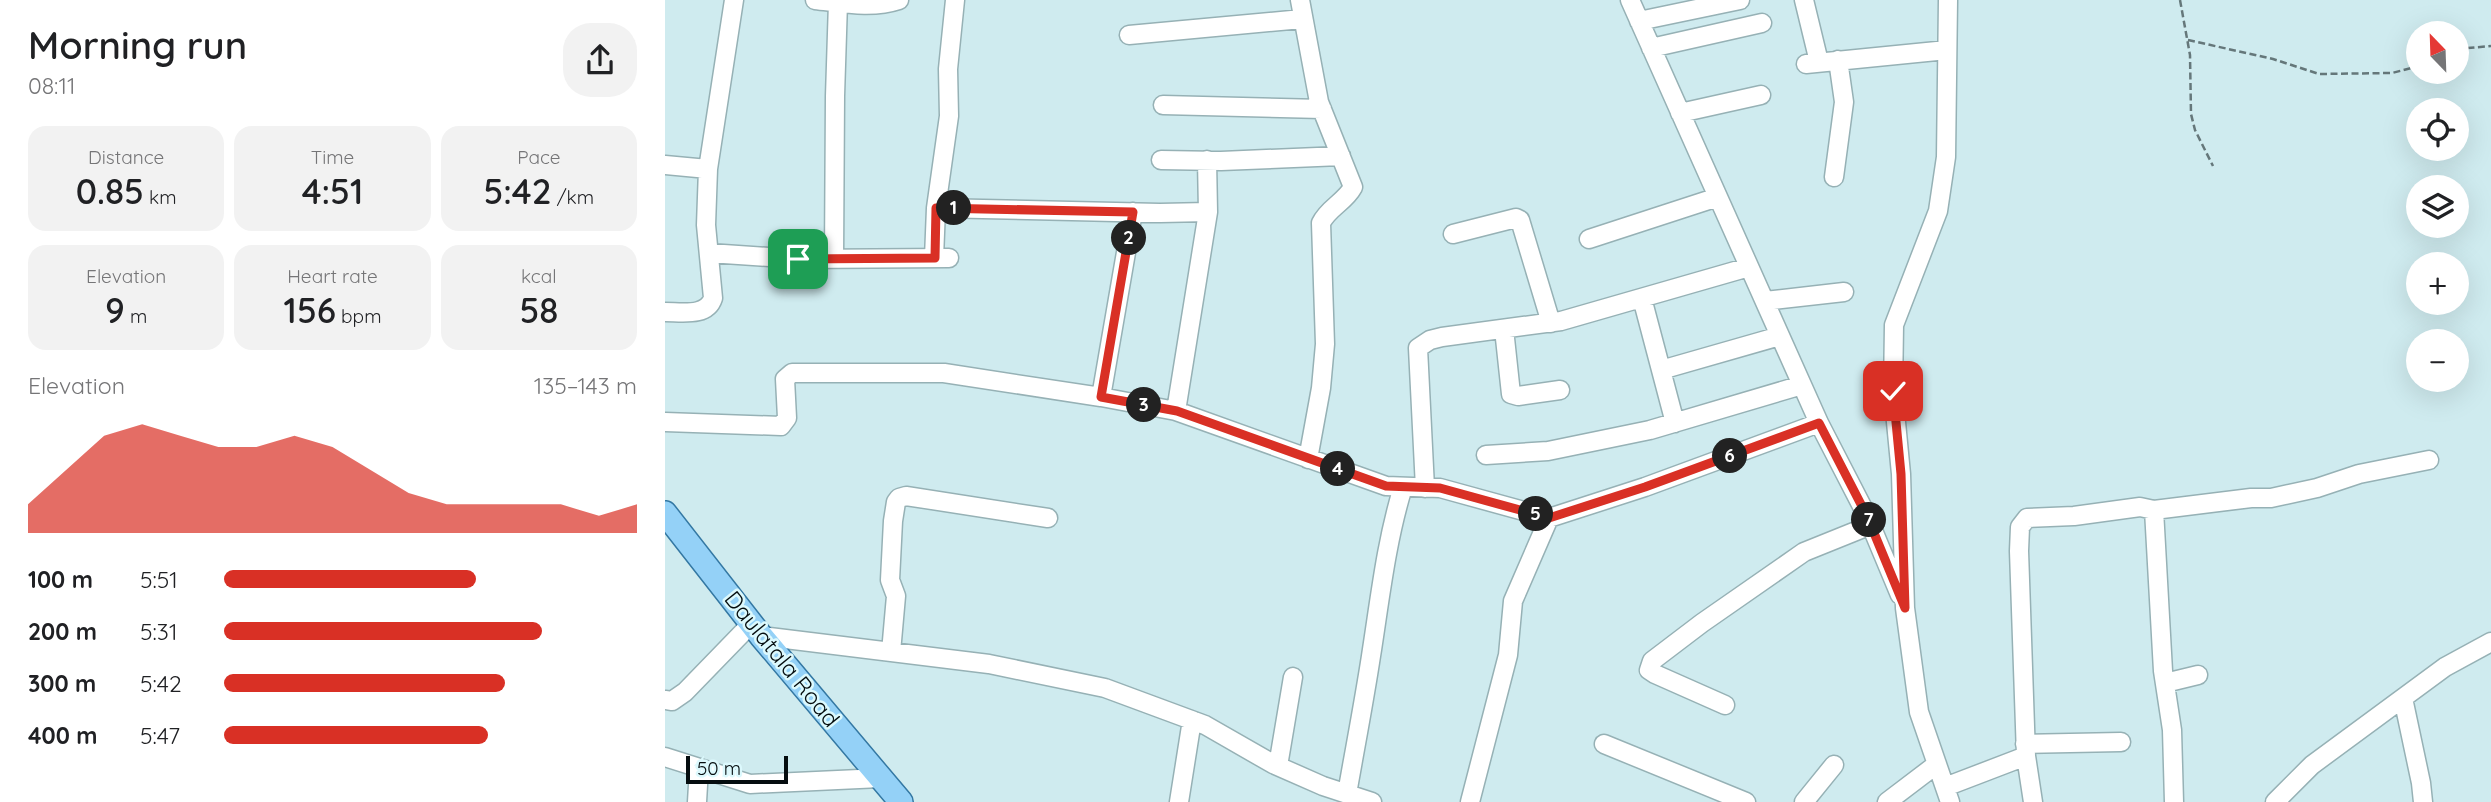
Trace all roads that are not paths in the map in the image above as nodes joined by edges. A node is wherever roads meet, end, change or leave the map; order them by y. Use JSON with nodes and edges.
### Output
{"nodes":[{"id":1,"x":734,"y":0,"type":"edge"},
{"id":2,"x":815,"y":0,"type":"edge"},
{"id":3,"x":899,"y":0,"type":"edge"},
{"id":4,"x":955,"y":0,"type":"edge"},
{"id":5,"x":1300,"y":0,"type":"edge"},
{"id":6,"x":1630,"y":0,"type":"edge"},
{"id":7,"x":1740,"y":0,"type":"edge"},
{"id":8,"x":1804,"y":0,"type":"edge"},
{"id":9,"x":1948,"y":0,"type":"edge"},
{"id":10,"x":838,"y":2,"type":"junction"},
{"id":11,"x":873,"y":2,"type":"edge"},
{"id":12,"x":1302,"y":19,"type":"junction"},
{"id":13,"x":1639,"y":21,"type":"junction"},
{"id":14,"x":1762,"y":23,"type":"dead end"},
{"id":15,"x":1129,"y":35,"type":"dead end"},
{"id":16,"x":1651,"y":48,"type":"junction"},
{"id":17,"x":1947,"y":50,"type":"junction"},
{"id":18,"x":1838,"y":60,"type":"junction"},
{"id":19,"x":1761,"y":95,"type":"dead end"},
{"id":20,"x":1163,"y":105,"type":"dead end"},
{"id":21,"x":1322,"y":109,"type":"junction"},
{"id":22,"x":1680,"y":113,"type":"junction"},
{"id":23,"x":1341,"y":156,"type":"junction"},
{"id":24,"x":1161,"y":160,"type":"dead end"},
{"id":25,"x":1207,"y":160,"type":"junction"},
{"id":26,"x":665,"y":165,"type":"edge"},
{"id":27,"x":708,"y":169,"type":"junction"},
{"id":28,"x":1834,"y":177,"type":"dead end"},
{"id":29,"x":1718,"y":197,"type":"junction"},
{"id":30,"x":936,"y":208,"type":"junction"},
{"id":31,"x":1133,"y":212,"type":"junction"},
{"id":32,"x":1208,"y":212,"type":"junction"},
{"id":33,"x":1453,"y":234,"type":"dead end"},
{"id":34,"x":1589,"y":239,"type":"dead end"},
{"id":35,"x":709,"y":253,"type":"junction"},
{"id":36,"x":834,"y":259,"type":"junction"},
{"id":37,"x":1749,"y":267,"type":"junction"},
{"id":38,"x":1844,"y":292,"type":"dead end"},
{"id":39,"x":1641,"y":298,"type":"junction"},
{"id":40,"x":1765,"y":302,"type":"junction"},
{"id":41,"x":665,"y":312,"type":"edge"},
{"id":42,"x":1551,"y":323,"type":"junction"},
{"id":43,"x":1504,"y":329,"type":"junction"},
{"id":44,"x":1780,"y":336,"type":"junction"},
{"id":45,"x":1661,"y":370,"type":"junction"},
{"id":46,"x":1802,"y":385,"type":"junction"},
{"id":47,"x":1560,"y":390,"type":"dead end"},
{"id":48,"x":1101,"y":397,"type":"junction"},
{"id":49,"x":1177,"y":411,"type":"junction"},
{"id":50,"x":665,"y":422,"type":"edge"},
{"id":51,"x":1675,"y":423,"type":"junction"},
{"id":52,"x":1819,"y":423,"type":"junction"},
{"id":53,"x":1486,"y":455,"type":"dead end"},
{"id":54,"x":1308,"y":459,"type":"junction"},
{"id":55,"x":2429,"y":460,"type":"dead end"},
{"id":56,"x":1403,"y":487,"type":"junction"},
{"id":57,"x":1425,"y":488,"type":"junction"},
{"id":58,"x":2154,"y":510,"type":"junction"},
{"id":59,"x":665,"y":513,"type":"edge"},
{"id":60,"x":1048,"y":518,"type":"dead end"},
{"id":61,"x":1549,"y":518,"type":"junction"},
{"id":62,"x":1871,"y":525,"type":"junction"},
{"id":63,"x":1905,"y":608,"type":"junction"},
{"id":64,"x":756,"y":630,"type":"junction"},
{"id":65,"x":2491,"y":642,"type":"edge"},
{"id":66,"x":891,"y":652,"type":"junction"},
{"id":67,"x":2198,"y":676,"type":"dead end"},
{"id":68,"x":1293,"y":677,"type":"dead end"},
{"id":69,"x":2165,"y":683,"type":"junction"},
{"id":70,"x":2403,"y":698,"type":"junction"},
{"id":71,"x":665,"y":700,"type":"edge"},
{"id":72,"x":1725,"y":705,"type":"dead end"},
{"id":73,"x":1192,"y":720,"type":"junction"},
{"id":74,"x":2122,"y":742,"type":"dead end"},
{"id":75,"x":1604,"y":744,"type":"dead end"},
{"id":76,"x":2026,"y":750,"type":"junction"},
{"id":77,"x":665,"y":757,"type":"edge"},
{"id":78,"x":1937,"y":764,"type":"junction"},
{"id":79,"x":1833,"y":765,"type":"dead end"},
{"id":80,"x":1279,"y":766,"type":"junction"},
{"id":81,"x":699,"y":768,"type":"junction"},
{"id":82,"x":881,"y":778,"type":"junction"},
{"id":83,"x":1347,"y":794,"type":"junction"},
{"id":84,"x":2295,"y":794,"type":"edge"},
{"id":85,"x":1947,"y":795,"type":"edge"},
{"id":86,"x":697,"y":802,"type":"edge"},
{"id":87,"x":901,"y":802,"type":"edge"},
{"id":88,"x":1179,"y":802,"type":"edge"},
{"id":89,"x":1372,"y":802,"type":"edge"},
{"id":90,"x":1469,"y":802,"type":"edge"},
{"id":91,"x":1746,"y":802,"type":"edge"},
{"id":92,"x":1804,"y":802,"type":"edge"},
{"id":93,"x":1887,"y":802,"type":"edge"},
{"id":94,"x":2033,"y":802,"type":"edge"},
{"id":95,"x":2174,"y":802,"type":"edge"},
{"id":96,"x":2275,"y":802,"type":"edge"},
{"id":97,"x":2423,"y":802,"type":"edge"}],
"edges":[{"from":1,"to":27,"type":"street"},
{"from":2,"to":10,"type":"street"},
{"from":3,"to":11,"type":"street"},
{"from":4,"to":30,"type":"street"},
{"from":5,"to":12,"type":"street"},
{"from":6,"to":13,"type":"street"},
{"from":7,"to":13,"type":"street"},
{"from":8,"to":18,"type":"street"},
{"from":9,"to":17,"type":"street"},
{"from":10,"to":11,"type":"street"},
{"from":10,"to":36,"type":"street"},
{"from":12,"to":15,"type":"street"},
{"from":12,"to":21,"type":"street"},
{"from":13,"to":16,"type":"street"},
{"from":14,"to":16,"type":"street"},
{"from":16,"to":22,"type":"street"},
{"from":17,"to":18,"type":"street"},
{"from":17,"to":63,"type":"street"},
{"from":18,"to":28,"type":"street"},
{"from":19,"to":22,"type":"street"},
{"from":20,"to":21,"type":"street"},
{"from":21,"to":23,"type":"street"},
{"from":22,"to":29,"type":"street"},
{"from":23,"to":25,"type":"street"},
{"from":23,"to":54,"type":"street"},
{"from":24,"to":25,"type":"street"},
{"from":25,"to":32,"type":"street"},
{"from":26,"to":27,"type":"street"},
{"from":27,"to":35,"type":"street"},
{"from":29,"to":34,"type":"street"},
{"from":29,"to":37,"type":"street"},
{"from":30,"to":31,"type":"street"},
{"from":30,"to":36,"type":"street"},
{"from":31,"to":32,"type":"street"},
{"from":31,"to":48,"type":"street"},
{"from":32,"to":49,"type":"street"},
{"from":33,"to":42,"type":"street"},
{"from":35,"to":36,"type":"street"},
{"from":35,"to":41,"type":"street"},
{"from":37,"to":39,"type":"street"},
{"from":37,"to":40,"type":"street"},
{"from":38,"to":40,"type":"street"},
{"from":39,"to":42,"type":"street"},
{"from":39,"to":45,"type":"street"},
{"from":40,"to":44,"type":"street"},
{"from":42,"to":43,"type":"street"},
{"from":43,"to":47,"type":"street"},
{"from":43,"to":57,"type":"street"},
{"from":44,"to":45,"type":"street"},
{"from":44,"to":46,"type":"street"},
{"from":45,"to":51,"type":"street"},
{"from":46,"to":51,"type":"street"},
{"from":46,"to":52,"type":"street"},
{"from":48,"to":49,"type":"street"},
{"from":48,"to":50,"type":"street"},
{"from":49,"to":54,"type":"street"},
{"from":51,"to":53,"type":"street"},
{"from":52,"to":61,"type":"street"},
{"from":52,"to":62,"type":"street"},
{"from":54,"to":56,"type":"street"},
{"from":55,"to":58,"type":"street"},
{"from":56,"to":57,"type":"street"},
{"from":56,"to":83,"type":"street"},
{"from":57,"to":61,"type":"street"},
{"from":58,"to":69,"type":"street"},
{"from":58,"to":76,"type":"street"},
{"from":59,"to":64,"type":"main road","name":"Daulatala Road"},
{"from":60,"to":66,"type":"street"},
{"from":61,"to":90,"type":"street"},
{"from":62,"to":63,"type":"street"},
{"from":62,"to":72,"type":"street"},
{"from":63,"to":78,"type":"street"},
{"from":64,"to":66,"type":"street"},
{"from":64,"to":71,"type":"street"},
{"from":64,"to":82,"type":"main road","name":"Daulatala Road"},
{"from":65,"to":70,"type":"street"},
{"from":66,"to":73,"type":"street"},
{"from":67,"to":69,"type":"street"},
{"from":68,"to":80,"type":"street"},
{"from":69,"to":95,"type":"street"},
{"from":70,"to":84,"type":"street"},
{"from":70,"to":97,"type":"street"},
{"from":73,"to":80,"type":"street"},
{"from":73,"to":88,"type":"street"},
{"from":74,"to":76,"type":"street"},
{"from":75,"to":91,"type":"street"},
{"from":76,"to":85,"type":"street"},
{"from":76,"to":94,"type":"street"},
{"from":77,"to":81,"type":"street"},
{"from":78,"to":85,"type":"street"},
{"from":78,"to":93,"type":"street"},
{"from":79,"to":92,"type":"street"},
{"from":80,"to":83,"type":"street"},
{"from":81,"to":82,"type":"street"},
{"from":81,"to":86,"type":"street"},
{"from":82,"to":87,"type":"main road","name":"Daulatala Road"},
{"from":83,"to":89,"type":"street"},
{"from":84,"to":96,"type":"street"}]}
